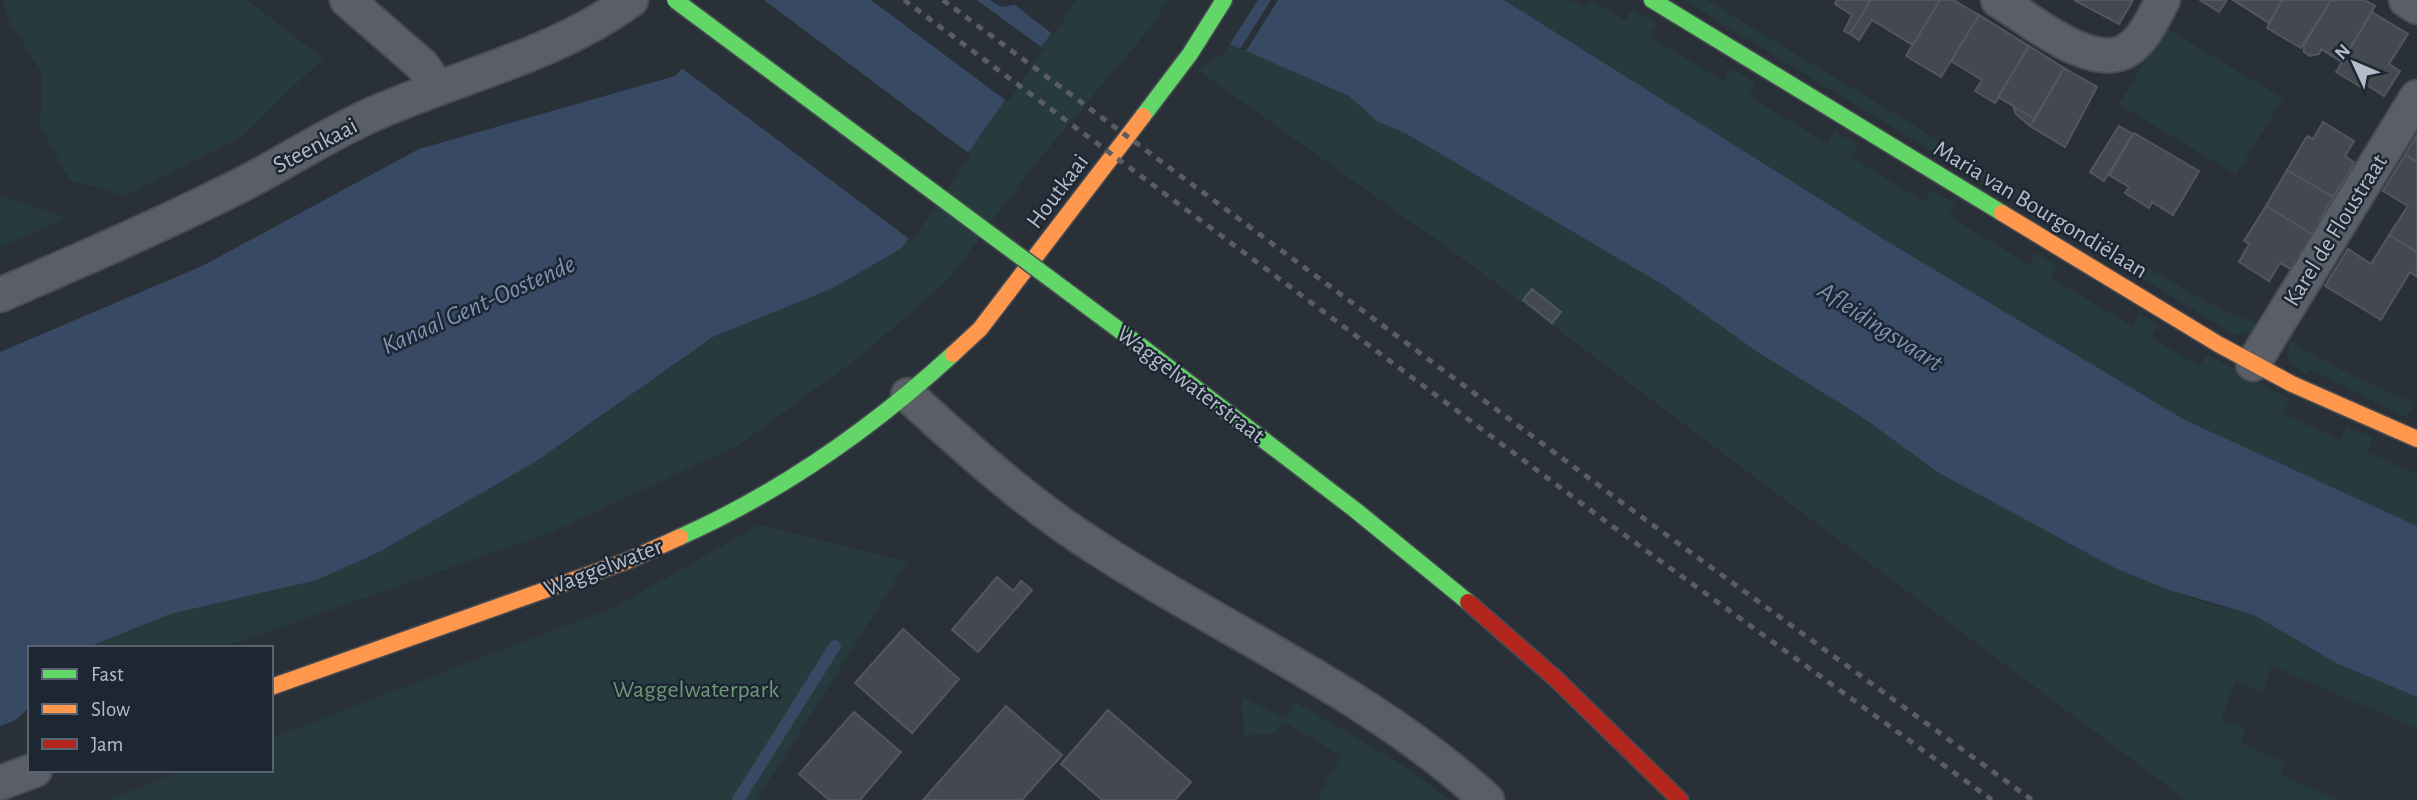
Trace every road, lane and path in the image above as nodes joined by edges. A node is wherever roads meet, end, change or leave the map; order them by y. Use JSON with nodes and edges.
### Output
{"nodes":[{"id":1,"x":347,"y":0,"type":"edge"},
{"id":2,"x":631,"y":0,"type":"edge"},
{"id":3,"x":676,"y":0,"type":"edge"},
{"id":4,"x":1224,"y":0,"type":"edge"},
{"id":5,"x":1652,"y":0,"type":"edge"},
{"id":6,"x":1998,"y":0,"type":"edge"},
{"id":7,"x":2163,"y":0,"type":"edge"},
{"id":8,"x":2406,"y":0,"type":"edge"},
{"id":9,"x":2417,"y":7,"type":"edge"},
{"id":10,"x":438,"y":88,"type":"junction"},
{"id":11,"x":2417,"y":97,"type":"edge"},
{"id":12,"x":0,"y":295,"type":"edge"},
{"id":13,"x":2253,"y":364,"type":"junction"},
{"id":14,"x":908,"y":395,"type":"junction"},
{"id":15,"x":2417,"y":439,"type":"edge"},
{"id":16,"x":273,"y":686,"type":"edge"},
{"id":17,"x":30,"y":772,"type":"edge"},
{"id":18,"x":0,"y":783,"type":"edge"},
{"id":19,"x":1487,"y":800,"type":"edge"},
{"id":20,"x":1680,"y":800,"type":"edge"}],
"edges":[{"from":1,"to":10,"type":"street"},
{"from":2,"to":10,"type":"street","name":"Steenkaai"},
{"from":3,"to":20,"type":"street","name":"Waggelwaterstraat","bridge":true},
{"from":4,"to":14,"type":"street","name":"Houtkaai"},
{"from":5,"to":13,"type":"street","name":"Maria van Bourgondiëlaan"},
{"from":6,"to":7,"type":"street"},
{"from":8,"to":9,"type":"street"},
{"from":10,"to":12,"type":"street","name":"Steenkaai"},
{"from":11,"to":13,"type":"street","name":"Karel de Floustraat"},
{"from":13,"to":15,"type":"street","name":"Maria van Bourgondiëlaan"},
{"from":14,"to":16,"type":"street","name":"Waggelwater"},
{"from":14,"to":19,"type":"street"},
{"from":17,"to":18,"type":"street"}]}
